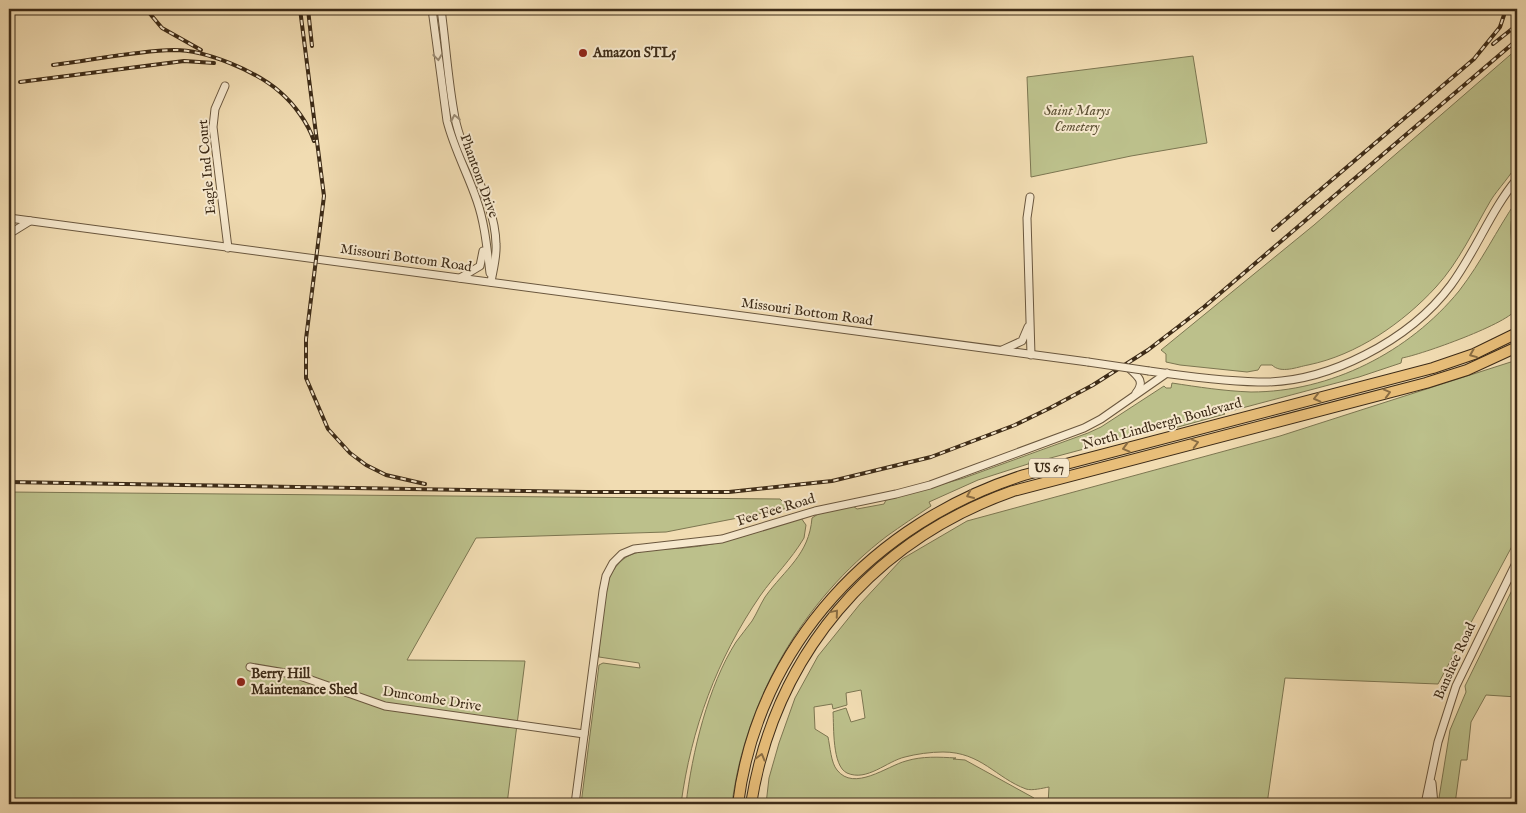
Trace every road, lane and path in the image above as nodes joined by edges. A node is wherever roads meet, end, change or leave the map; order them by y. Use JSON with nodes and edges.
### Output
{"nodes":[{"id":1,"x":432,"y":9,"type":"edge"},
{"id":2,"x":441,"y":9,"type":"edge"},
{"id":3,"x":225,"y":86,"type":"dead end"},
{"id":4,"x":1517,"y":179,"type":"edge"},
{"id":5,"x":1030,"y":197,"type":"dead end"},
{"id":6,"x":9,"y":218,"type":"edge"},
{"id":7,"x":30,"y":221,"type":"junction"},
{"id":8,"x":485,"y":230,"type":"junction"},
{"id":9,"x":9,"y":234,"type":"edge"},
{"id":10,"x":228,"y":248,"type":"junction"},
{"id":11,"x":460,"y":278,"type":"junction"},
{"id":12,"x":491,"y":282,"type":"junction"},
{"id":13,"x":1029,"y":325,"type":"junction"},
{"id":14,"x":1517,"y":333,"type":"edge"},
{"id":15,"x":1517,"y":347,"type":"edge"},
{"id":16,"x":1001,"y":351,"type":"junction"},
{"id":17,"x":1031,"y":355,"type":"junction"},
{"id":18,"x":1129,"y":368,"type":"junction"},
{"id":19,"x":1167,"y":373,"type":"junction"},
{"id":20,"x":1131,"y":399,"type":"junction"},
{"id":21,"x":1517,"y":561,"type":"edge"},
{"id":22,"x":250,"y":667,"type":"dead end"},
{"id":23,"x":584,"y":734,"type":"junction"},
{"id":24,"x":1431,"y":778,"type":"junction"},
{"id":25,"x":575,"y":804,"type":"edge"},
{"id":26,"x":738,"y":804,"type":"edge"},
{"id":27,"x":751,"y":804,"type":"edge"},
{"id":28,"x":1426,"y":804,"type":"edge"},
{"id":29,"x":1434,"y":804,"type":"edge"}],
"edges":[{"from":1,"to":8,"type":"street","name":"Phantom Drive","one_way":true},
{"from":12,"to":2,"type":"street","name":"Phantom Drive","one_way":true},
{"from":3,"to":10,"type":"street","name":"Eagle Ind Court"},
{"from":4,"to":19,"type":"street","name":"Missouri Bottom Road"},
{"from":5,"to":13,"type":"street"},
{"from":6,"to":7,"type":"street","name":"Missouri Bottom Road"},
{"from":7,"to":9,"type":"street"},
{"from":7,"to":10,"type":"street","name":"Missouri Bottom Road"},
{"from":8,"to":11,"type":"street"},
{"from":8,"to":12,"type":"street","name":"Phantom Drive"},
{"from":10,"to":11,"type":"street","name":"Missouri Bottom Road"},
{"from":11,"to":12,"type":"street","name":"Missouri Bottom Road"},
{"from":12,"to":16,"type":"street","name":"Missouri Bottom Road"},
{"from":13,"to":16,"type":"street"},
{"from":13,"to":17,"type":"street"},
{"from":14,"to":26,"type":"highway","name":"North Lindbergh Boulevard","number":"US 67","one_way":true},
{"from":27,"to":15,"type":"highway","name":"North Lindbergh Boulevard","number":"US 67","one_way":true},
{"from":16,"to":17,"type":"street","name":"Missouri Bottom Road"},
{"from":17,"to":18,"type":"street","name":"Missouri Bottom Road","bridge":true},
{"from":18,"to":19,"type":"street","name":"Missouri Bottom Road","bridge":true},
{"from":18,"to":20,"type":"street"},
{"from":19,"to":20,"type":"street","name":"Fee Fee Road"},
{"from":20,"to":23,"type":"street","name":"Fee Fee Road"},
{"from":21,"to":24,"type":"street","name":"Banshee Road"},
{"from":22,"to":23,"type":"street","name":"Duncombe Drive"},
{"from":23,"to":25,"type":"street","name":"Fee Fee Road"},
{"from":24,"to":28,"type":"street","name":"Banshee Road"},
{"from":24,"to":29,"type":"street","name":"Banshee Road"}]}
